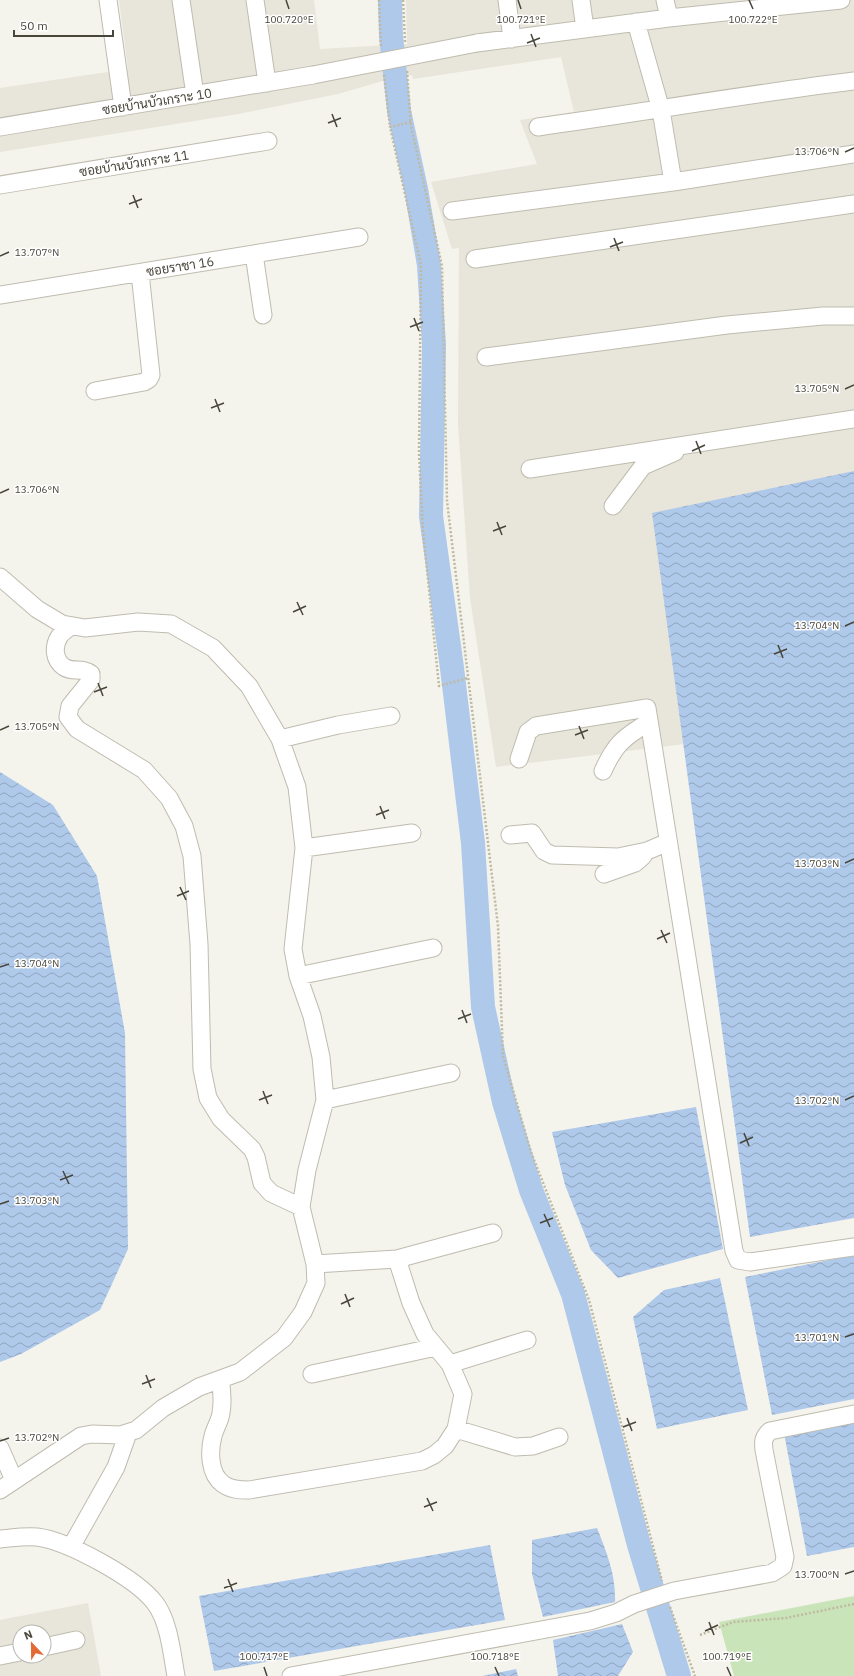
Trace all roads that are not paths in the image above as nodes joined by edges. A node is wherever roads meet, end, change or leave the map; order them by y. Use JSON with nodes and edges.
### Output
{"nodes":[{"id":1,"x":108,"y":0,"type":"edge"},
{"id":2,"x":181,"y":0,"type":"edge"},
{"id":3,"x":255,"y":0,"type":"edge"},
{"id":4,"x":507,"y":0,"type":"edge"},
{"id":5,"x":581,"y":0,"type":"edge"},
{"id":6,"x":665,"y":0,"type":"edge"},
{"id":7,"x":841,"y":0,"type":"edge"},
{"id":8,"x":668,"y":18,"type":"junction"},
{"id":9,"x":636,"y":22,"type":"junction"},
{"id":10,"x":585,"y":29,"type":"junction"},
{"id":11,"x":512,"y":39,"type":"junction"},
{"id":12,"x":854,"y":81,"type":"edge"},
{"id":13,"x":266,"y":83,"type":"junction"},
{"id":14,"x":195,"y":95,"type":"junction"},
{"id":15,"x":123,"y":107,"type":"junction"},
{"id":16,"x":661,"y":110,"type":"junction"},
{"id":17,"x":0,"y":127,"type":"edge"},
{"id":18,"x":538,"y":127,"type":"dead end"},
{"id":19,"x":268,"y":141,"type":"dead end"},
{"id":20,"x":854,"y":154,"type":"edge"},
{"id":21,"x":673,"y":182,"type":"junction"},
{"id":22,"x":0,"y":185,"type":"edge"},
{"id":23,"x":854,"y":204,"type":"edge"},
{"id":24,"x":452,"y":211,"type":"dead end"},
{"id":25,"x":359,"y":238,"type":"dead end"},
{"id":26,"x":254,"y":254,"type":"junction"},
{"id":27,"x":475,"y":259,"type":"dead end"},
{"id":28,"x":140,"y":273,"type":"junction"},
{"id":29,"x":0,"y":295,"type":"edge"},
{"id":30,"x":263,"y":315,"type":"dead end"},
{"id":31,"x":854,"y":316,"type":"edge"},
{"id":32,"x":486,"y":357,"type":"dead end"},
{"id":33,"x":95,"y":391,"type":"dead end"},
{"id":34,"x":854,"y":419,"type":"edge"},
{"id":35,"x":693,"y":444,"type":"junction"},
{"id":36,"x":530,"y":469,"type":"dead end"},
{"id":37,"x":613,"y":506,"type":"dead end"},
{"id":38,"x":0,"y":577,"type":"edge"},
{"id":39,"x":71,"y":626,"type":"junction"},
{"id":40,"x":648,"y":715,"type":"junction"},
{"id":41,"x":391,"y":716,"type":"dead end"},
{"id":42,"x":280,"y":739,"type":"junction"},
{"id":43,"x":519,"y":759,"type":"dead end"},
{"id":44,"x":603,"y":771,"type":"dead end"},
{"id":45,"x":412,"y":833,"type":"dead end"},
{"id":46,"x":510,"y":835,"type":"dead end"},
{"id":47,"x":668,"y":842,"type":"junction"},
{"id":48,"x":304,"y":848,"type":"junction"},
{"id":49,"x":647,"y":851,"type":"junction"},
{"id":50,"x":604,"y":874,"type":"dead end"},
{"id":51,"x":433,"y":948,"type":"dead end"},
{"id":52,"x":298,"y":976,"type":"junction"},
{"id":53,"x":451,"y":1073,"type":"dead end"},
{"id":54,"x":325,"y":1100,"type":"junction"},
{"id":55,"x":301,"y":1207,"type":"junction"},
{"id":56,"x":493,"y":1233,"type":"dead end"},
{"id":57,"x":854,"y":1247,"type":"edge"},
{"id":58,"x":397,"y":1259,"type":"junction"},
{"id":59,"x":315,"y":1264,"type":"junction"},
{"id":60,"x":528,"y":1340,"type":"dead end"},
{"id":61,"x":436,"y":1347,"type":"junction"},
{"id":62,"x":450,"y":1364,"type":"junction"},
{"id":63,"x":312,"y":1374,"type":"dead end"},
{"id":64,"x":220,"y":1379,"type":"junction"},
{"id":65,"x":854,"y":1414,"type":"edge"},
{"id":66,"x":456,"y":1430,"type":"junction"},
{"id":67,"x":128,"y":1433,"type":"junction"},
{"id":68,"x":559,"y":1437,"type":"dead end"},
{"id":69,"x":0,"y":1448,"type":"edge"},
{"id":70,"x":14,"y":1480,"type":"junction"},
{"id":71,"x":0,"y":1490,"type":"edge"},
{"id":72,"x":0,"y":1539,"type":"edge"},
{"id":73,"x":71,"y":1546,"type":"junction"},
{"id":74,"x":76,"y":1640,"type":"dead end"},
{"id":75,"x":52,"y":1645,"type":"edge"},
{"id":76,"x":12,"y":1654,"type":"edge"},
{"id":77,"x":0,"y":1656,"type":"edge"},
{"id":78,"x":176,"y":1676,"type":"edge"},
{"id":79,"x":291,"y":1676,"type":"edge"}],
"edges":[{"from":1,"to":15,"type":"street"},
{"from":2,"to":14,"type":"street"},
{"from":3,"to":13,"type":"street"},
{"from":4,"to":11,"type":"street"},
{"from":5,"to":10,"type":"street"},
{"from":6,"to":8,"type":"street"},
{"from":7,"to":8,"type":"street","name":"ซอยบ้านบัวเกราะ 10"},
{"from":8,"to":9,"type":"street","name":"ซอยบ้านบัวเกราะ 10"},
{"from":9,"to":10,"type":"street","name":"ซอยบ้านบัวเกราะ 10"},
{"from":9,"to":16,"type":"street"},
{"from":10,"to":11,"type":"street","name":"ซอยบ้านบัวเกราะ 10"},
{"from":11,"to":13,"type":"street","name":"ซอยบ้านบัวเกราะ 10","bridge":true},
{"from":12,"to":16,"type":"street"},
{"from":13,"to":14,"type":"street","name":"ซอยบ้านบัวเกราะ 10"},
{"from":14,"to":15,"type":"street","name":"ซอยบ้านบัวเกราะ 10"},
{"from":15,"to":17,"type":"street","name":"ซอยบ้านบัวเกราะ 10"},
{"from":16,"to":18,"type":"street"},
{"from":16,"to":21,"type":"street"},
{"from":19,"to":22,"type":"street","name":"ซอยบ้านบัวเกราะ 11"},
{"from":20,"to":21,"type":"street"},
{"from":21,"to":24,"type":"street"},
{"from":23,"to":27,"type":"street"},
{"from":25,"to":26,"type":"street","name":"ซอยราชา 16"},
{"from":26,"to":28,"type":"street","name":"ซอยราชา 16"},
{"from":26,"to":30,"type":"street"},
{"from":28,"to":29,"type":"street","name":"ซอยราชา 16"},
{"from":28,"to":33,"type":"street"},
{"from":31,"to":32,"type":"street"},
{"from":34,"to":35,"type":"street"},
{"from":35,"to":36,"type":"street"},
{"from":35,"to":37,"type":"street"},
{"from":38,"to":39,"type":"street"},
{"from":39,"to":42,"type":"street"},
{"from":39,"to":55,"type":"street"},
{"from":40,"to":43,"type":"street"},
{"from":40,"to":44,"type":"street"},
{"from":40,"to":47,"type":"street"},
{"from":41,"to":42,"type":"street"},
{"from":42,"to":48,"type":"street"},
{"from":45,"to":48,"type":"street"},
{"from":46,"to":49,"type":"street"},
{"from":47,"to":49,"type":"street"},
{"from":47,"to":57,"type":"street"},
{"from":48,"to":52,"type":"street"},
{"from":49,"to":50,"type":"street"},
{"from":51,"to":52,"type":"street"},
{"from":52,"to":54,"type":"street"},
{"from":53,"to":54,"type":"street"},
{"from":54,"to":55,"type":"street"},
{"from":55,"to":59,"type":"street"},
{"from":56,"to":58,"type":"street"},
{"from":58,"to":59,"type":"street"},
{"from":58,"to":61,"type":"street"},
{"from":59,"to":64,"type":"street"},
{"from":60,"to":62,"type":"street"},
{"from":61,"to":62,"type":"street"},
{"from":61,"to":63,"type":"street"},
{"from":62,"to":66,"type":"street"},
{"from":64,"to":66,"type":"street"},
{"from":64,"to":67,"type":"street"},
{"from":65,"to":79,"type":"street"},
{"from":66,"to":68,"type":"street"},
{"from":67,"to":70,"type":"street"},
{"from":67,"to":73,"type":"street"},
{"from":69,"to":70,"type":"street"},
{"from":70,"to":71,"type":"street"},
{"from":72,"to":73,"type":"street"},
{"from":73,"to":78,"type":"street"},
{"from":74,"to":75,"type":"street"},
{"from":76,"to":77,"type":"street"}]}
